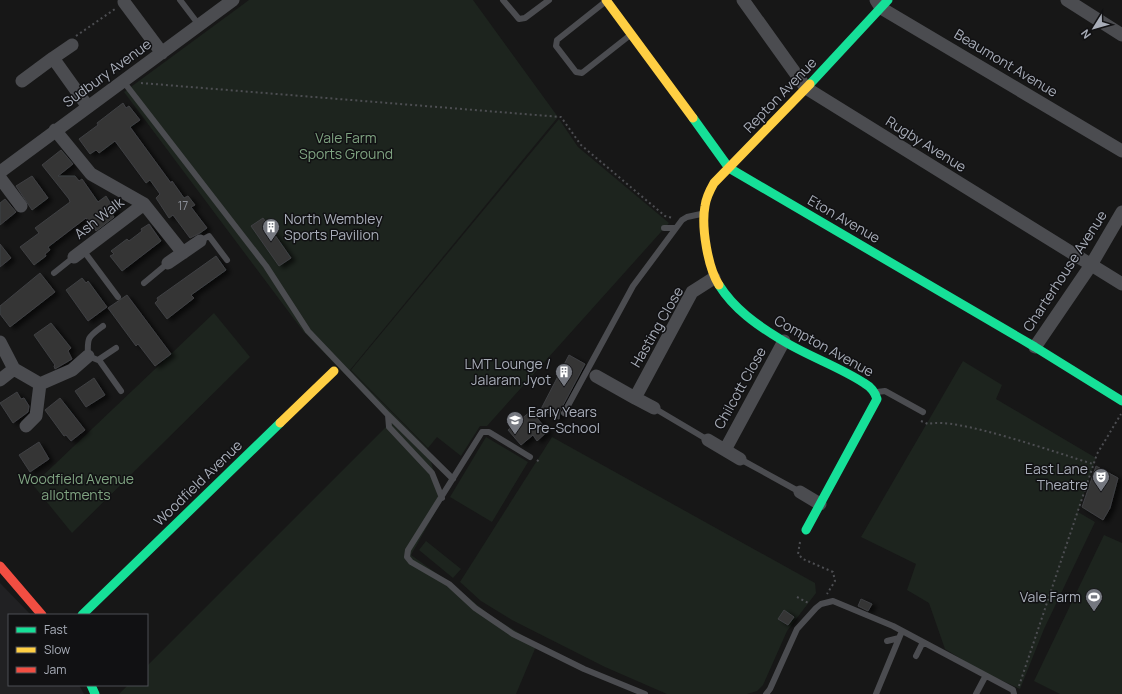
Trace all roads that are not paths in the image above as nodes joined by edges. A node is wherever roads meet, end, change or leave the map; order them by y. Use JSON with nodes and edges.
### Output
{"nodes":[{"id":1,"x":180,"y":0,"type":"edge"},
{"id":2,"x":233,"y":0,"type":"edge"},
{"id":3,"x":503,"y":0,"type":"edge"},
{"id":4,"x":549,"y":0,"type":"edge"},
{"id":5,"x":743,"y":0,"type":"edge"},
{"id":6,"x":1067,"y":0,"type":"edge"},
{"id":7,"x":606,"y":1,"type":"edge"},
{"id":8,"x":124,"y":2,"type":"road end"},
{"id":9,"x":882,"y":3,"type":"edge"},
{"id":10,"x":199,"y":25,"type":"junction"},
{"id":11,"x":631,"y":35,"type":"junction"},
{"id":12,"x":1122,"y":35,"type":"edge"},
{"id":13,"x":72,"y":44,"type":"road end"},
{"id":14,"x":162,"y":53,"type":"junction"},
{"id":15,"x":53,"y":58,"type":"junction"},
{"id":16,"x":22,"y":81,"type":"dead end"},
{"id":17,"x":123,"y":81,"type":"junction"},
{"id":18,"x":806,"y":88,"type":"junction"},
{"id":19,"x":88,"y":107,"type":"junction"},
{"id":20,"x":55,"y":130,"type":"junction"},
{"id":21,"x":1122,"y":151,"type":"edge"},
{"id":22,"x":729,"y":168,"type":"junction"},
{"id":23,"x":0,"y":172,"type":"edge"},
{"id":24,"x":0,"y":178,"type":"edge"},
{"id":25,"x":144,"y":204,"type":"junction"},
{"id":26,"x":21,"y":206,"type":"dead end"},
{"id":27,"x":1122,"y":212,"type":"edge"},
{"id":28,"x":703,"y":213,"type":"junction"},
{"id":29,"x":664,"y":228,"type":"dead end"},
{"id":30,"x":674,"y":228,"type":"junction"},
{"id":31,"x":200,"y":241,"type":"joint"},
{"id":32,"x":183,"y":253,"type":"junction"},
{"id":33,"x":79,"y":254,"type":"junction"},
{"id":34,"x":227,"y":260,"type":"dead end"},
{"id":35,"x":168,"y":263,"type":"joint"},
{"id":36,"x":1091,"y":265,"type":"junction"},
{"id":37,"x":54,"y":273,"type":"dead end"},
{"id":38,"x":714,"y":278,"type":"junction"},
{"id":39,"x":144,"y":283,"type":"dead end"},
{"id":40,"x":1122,"y":284,"type":"edge"},
{"id":41,"x":118,"y":297,"type":"dead end"},
{"id":42,"x":104,"y":326,"type":"dead end"},
{"id":43,"x":784,"y":341,"type":"junction"},
{"id":44,"x":0,"y":342,"type":"edge"},
{"id":45,"x":116,"y":348,"type":"dead end"},
{"id":46,"x":1035,"y":348,"type":"junction"},
{"id":47,"x":94,"y":358,"type":"junction"},
{"id":48,"x":14,"y":369,"type":"junction"},
{"id":49,"x":334,"y":371,"type":"dead end"},
{"id":50,"x":596,"y":376,"type":"dead end"},
{"id":51,"x":0,"y":380,"type":"edge"},
{"id":52,"x":40,"y":384,"type":"junction"},
{"id":53,"x":121,"y":391,"type":"dead end"},
{"id":54,"x":875,"y":392,"type":"junction"},
{"id":55,"x":635,"y":398,"type":"junction"},
{"id":56,"x":1122,"y":401,"type":"edge"},
{"id":57,"x":654,"y":408,"type":"joint"},
{"id":58,"x":923,"y":412,"type":"dead end"},
{"id":59,"x":564,"y":413,"type":"dead end"},
{"id":60,"x":388,"y":416,"type":"junction"},
{"id":61,"x":26,"y":426,"type":"dead end"},
{"id":62,"x":708,"y":440,"type":"joint"},
{"id":63,"x":725,"y":450,"type":"junction"},
{"id":64,"x":530,"y":457,"type":"dead end"},
{"id":65,"x":740,"y":459,"type":"joint"},
{"id":66,"x":453,"y":479,"type":"junction"},
{"id":67,"x":800,"y":492,"type":"joint"},
{"id":68,"x":442,"y":498,"type":"junction"},
{"id":69,"x":820,"y":504,"type":"junction"},
{"id":70,"x":806,"y":530,"type":"road end"},
{"id":71,"x":0,"y":566,"type":"edge"},
{"id":72,"x":41,"y":614,"type":"edge"},
{"id":73,"x":83,"y":614,"type":"edge"},
{"id":74,"x":902,"y":631,"type":"junction"},
{"id":75,"x":899,"y":638,"type":"junction"},
{"id":76,"x":887,"y":641,"type":"dead end"},
{"id":77,"x":923,"y":642,"type":"junction"},
{"id":78,"x":916,"y":656,"type":"dead end"},
{"id":79,"x":986,"y":677,"type":"junction"},
{"id":80,"x":1014,"y":692,"type":"edge"},
{"id":81,"x":645,"y":694,"type":"edge"},
{"id":82,"x":766,"y":694,"type":"edge"},
{"id":83,"x":876,"y":694,"type":"edge"},
{"id":84,"x":976,"y":694,"type":"edge"}],
"edges":[{"from":1,"to":10,"type":"lane"},
{"from":2,"to":10,"type":"street","name":"Sudbury Avenue"},
{"from":3,"to":4,"type":"lane"},
{"from":5,"to":18,"type":"street","name":"Rugby Avenue"},
{"from":6,"to":12,"type":"street"},
{"from":7,"to":11,"type":"street","name":"Eton Avenue"},
{"from":7,"to":11,"type":"lane"},
{"from":8,"to":14,"type":"street"},
{"from":9,"to":18,"type":"street","name":"Repton Avenue"},
{"from":9,"to":21,"type":"street","name":"Beaumont Avenue"},
{"from":10,"to":14,"type":"street","name":"Sudbury Avenue"},
{"from":11,"to":22,"type":"street","name":"Eton Avenue"},
{"from":13,"to":15,"type":"street"},
{"from":14,"to":17,"type":"street","name":"Sudbury Avenue"},
{"from":15,"to":16,"type":"street"},
{"from":15,"to":19,"type":"street"},
{"from":17,"to":19,"type":"street","name":"Sudbury Avenue"},
{"from":17,"to":60,"type":"lane"},
{"from":18,"to":22,"type":"street","name":"Repton Avenue"},
{"from":18,"to":36,"type":"street","name":"Rugby Avenue"},
{"from":19,"to":20,"type":"street","name":"Sudbury Avenue"},
{"from":20,"to":23,"type":"street","name":"Sudbury Avenue"},
{"from":20,"to":25,"type":"street","name":"Ash Walk"},
{"from":22,"to":28,"type":"street","name":"Repton Avenue"},
{"from":22,"to":46,"type":"street","name":"Eton Avenue"},
{"from":24,"to":26,"type":"street"},
{"from":25,"to":32,"type":"street","name":"Ash Walk"},
{"from":25,"to":33,"type":"street","name":"Ash Walk"},
{"from":27,"to":36,"type":"street","name":"Charterhouse Avenue"},
{"from":28,"to":30,"type":"lane"},
{"from":28,"to":38,"type":"street","name":"Compton Avenue"},
{"from":29,"to":30,"type":"lane"},
{"from":30,"to":59,"type":"lane"},
{"from":31,"to":32,"type":"street"},
{"from":31,"to":34,"type":"lane"},
{"from":32,"to":35,"type":"street"},
{"from":33,"to":37,"type":"lane"},
{"from":33,"to":41,"type":"lane"},
{"from":35,"to":39,"type":"lane"},
{"from":36,"to":40,"type":"street","name":"Rugby Avenue"},
{"from":36,"to":46,"type":"street","name":"Charterhouse Avenue"},
{"from":38,"to":43,"type":"street","name":"Compton Avenue"},
{"from":38,"to":55,"type":"street","name":"Hasting Close"},
{"from":42,"to":47,"type":"lane"},
{"from":43,"to":54,"type":"street","name":"Compton Avenue"},
{"from":43,"to":63,"type":"street","name":"Chilcott Close"},
{"from":44,"to":48,"type":"street"},
{"from":45,"to":47,"type":"lane"},
{"from":46,"to":56,"type":"street","name":"Eton Avenue"},
{"from":47,"to":52,"type":"street"},
{"from":47,"to":53,"type":"lane"},
{"from":48,"to":51,"type":"street"},
{"from":48,"to":52,"type":"street"},
{"from":49,"to":73,"type":"street","name":"Woodfield Avenue"},
{"from":50,"to":55,"type":"street"},
{"from":52,"to":61,"type":"street"},
{"from":54,"to":58,"type":"lane"},
{"from":54,"to":69,"type":"street","name":"Compton Avenue"},
{"from":55,"to":57,"type":"street"},
{"from":57,"to":62,"type":"lane"},
{"from":60,"to":66,"type":"lane"},
{"from":60,"to":68,"type":"lane"},
{"from":62,"to":63,"type":"street","name":"Chilcott Close"},
{"from":63,"to":65,"type":"street","name":"Chilcott Close"},
{"from":64,"to":66,"type":"lane"},
{"from":65,"to":67,"type":"lane"},
{"from":66,"to":68,"type":"lane"},
{"from":67,"to":69,"type":"street"},
{"from":68,"to":81,"type":"lane"},
{"from":69,"to":70,"type":"street","name":"Compton Avenue"},
{"from":71,"to":72,"type":"street"},
{"from":74,"to":75,"type":"lane"},
{"from":74,"to":77,"type":"lane"},
{"from":74,"to":82,"type":"lane"},
{"from":75,"to":76,"type":"lane"},
{"from":75,"to":83,"type":"lane"},
{"from":77,"to":78,"type":"lane"},
{"from":77,"to":79,"type":"lane"},
{"from":79,"to":80,"type":"lane"},
{"from":79,"to":84,"type":"lane"}]}
